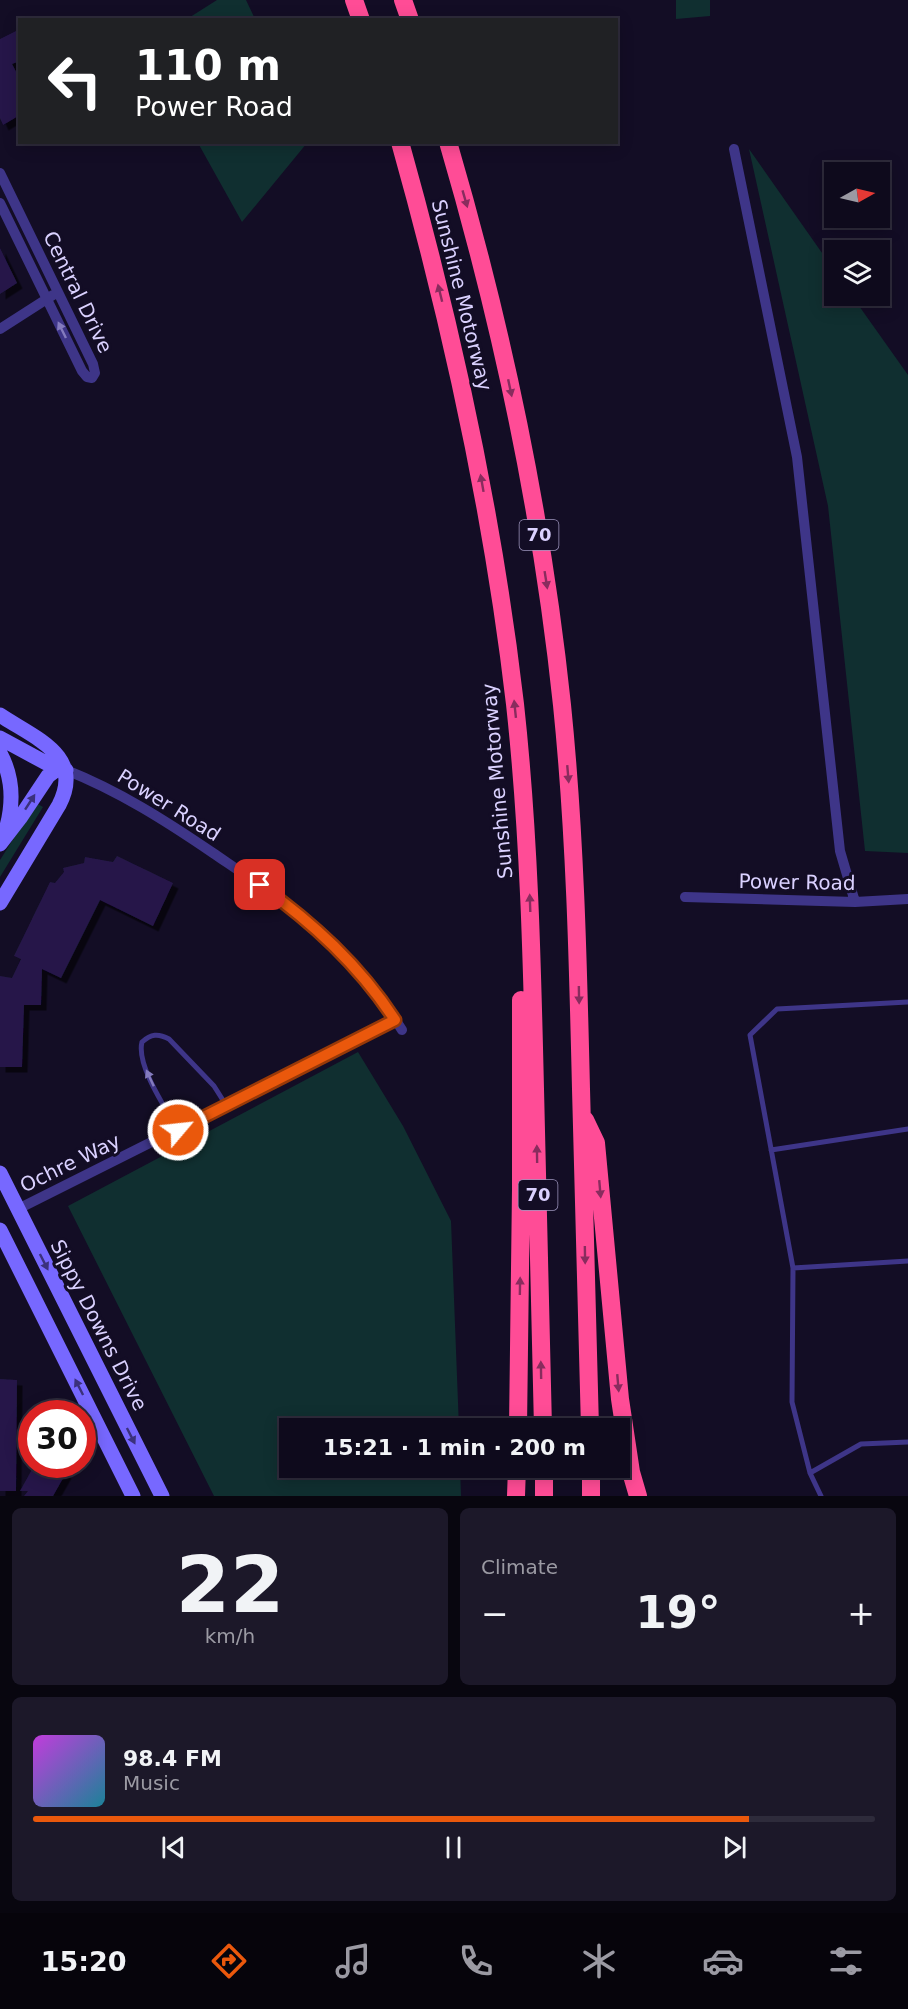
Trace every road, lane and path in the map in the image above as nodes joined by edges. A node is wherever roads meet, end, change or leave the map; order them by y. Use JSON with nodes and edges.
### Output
{"nodes":[{"id":1,"x":354,"y":0,"type":"edge"},
{"id":2,"x":403,"y":0,"type":"edge"},
{"id":3,"x":360,"y":18,"type":"edge"},
{"id":4,"x":409,"y":18,"type":"edge"},
{"id":5,"x":401,"y":144,"type":"edge"},
{"id":6,"x":449,"y":144,"type":"edge"},
{"id":7,"x":734,"y":149,"type":"dead end"},
{"id":8,"x":0,"y":173,"type":"edge"},
{"id":9,"x":0,"y":203,"type":"edge"},
{"id":10,"x":58,"y":291,"type":"junction"},
{"id":11,"x":47,"y":298,"type":"junction"},
{"id":12,"x":0,"y":329,"type":"edge"},
{"id":13,"x":0,"y":715,"type":"edge"},
{"id":14,"x":0,"y":738,"type":"edge"},
{"id":15,"x":0,"y":753,"type":"edge"},
{"id":16,"x":66,"y":770,"type":"junction"},
{"id":17,"x":0,"y":844,"type":"edge"},
{"id":18,"x":684,"y":897,"type":"dead end"},
{"id":19,"x":908,"y":899,"type":"edge"},
{"id":20,"x":855,"y":902,"type":"junction"},
{"id":21,"x":0,"y":903,"type":"edge"},
{"id":22,"x":532,"y":962,"type":"junction"},
{"id":23,"x":908,"y":1002,"type":"edge"},
{"id":24,"x":395,"y":1020,"type":"junction"},
{"id":25,"x":402,"y":1030,"type":"dead end"},
{"id":26,"x":226,"y":1104,"type":"junction"},
{"id":27,"x":582,"y":1113,"type":"junction"},
{"id":28,"x":908,"y":1129,"type":"edge"},
{"id":29,"x":178,"y":1130,"type":"junction"},
{"id":30,"x":771,"y":1149,"type":"junction"},
{"id":31,"x":0,"y":1173,"type":"edge"},
{"id":32,"x":18,"y":1209,"type":"junction"},
{"id":33,"x":0,"y":1230,"type":"edge"},
{"id":34,"x":908,"y":1261,"type":"edge"},
{"id":35,"x":792,"y":1268,"type":"junction"},
{"id":36,"x":518,"y":1418,"type":"edge"},
{"id":37,"x":543,"y":1418,"type":"edge"},
{"id":38,"x":590,"y":1418,"type":"edge"},
{"id":39,"x":908,"y":1442,"type":"edge"},
{"id":40,"x":810,"y":1473,"type":"junction"},
{"id":41,"x":517,"y":1478,"type":"edge"},
{"id":42,"x":544,"y":1478,"type":"edge"},
{"id":43,"x":591,"y":1478,"type":"edge"},
{"id":44,"x":134,"y":1496,"type":"edge"},
{"id":45,"x":162,"y":1496,"type":"edge"},
{"id":46,"x":516,"y":1496,"type":"edge"},
{"id":47,"x":544,"y":1496,"type":"edge"},
{"id":48,"x":591,"y":1496,"type":"edge"},
{"id":49,"x":638,"y":1496,"type":"edge"},
{"id":50,"x":821,"y":1496,"type":"edge"}],
"edges":[{"from":1,"to":3,"type":"highway"},
{"from":2,"to":4,"type":"highway"},
{"from":22,"to":5,"type":"highway","name":"Sunshine Motorway","number":"70","one_way":true},
{"from":6,"to":27,"type":"highway","name":"Sunshine Motorway","number":"70","one_way":true},
{"from":7,"to":20,"type":"street"},
{"from":8,"to":10,"type":"street","name":"Central Drive"},
{"from":9,"to":11,"type":"street","name":"Central Drive"},
{"from":10,"to":11,"type":"street"},
{"from":10,"to":11,"type":"street","name":"Central Drive","one_way":true},
{"from":11,"to":12,"type":"street"},
{"from":13,"to":16,"type":"main road"},
{"from":14,"to":16,"type":"main road"},
{"from":15,"to":17,"type":"main road"},
{"from":17,"to":16,"type":"main road","one_way":true},
{"from":16,"to":21,"type":"main road"},
{"from":16,"to":24,"type":"street","name":"Power Road"},
{"from":18,"to":20,"type":"street","name":"Power Road"},
{"from":19,"to":20,"type":"street","name":"Power Road"},
{"from":36,"to":22,"type":"highway","one_way":true},
{"from":37,"to":22,"type":"highway","name":"Sunshine Motorway","number":"70","one_way":true},
{"from":23,"to":30,"type":"lane"},
{"from":24,"to":25,"type":"street","name":"Power Road"},
{"from":24,"to":26,"type":"street","name":"Ochre Way"},
{"from":26,"to":29,"type":"street","name":"Ochre Way"},
{"from":29,"to":26,"type":"lane","one_way":true},
{"from":27,"to":38,"type":"highway","name":"Sunshine Motorway","number":"70","one_way":true},
{"from":27,"to":49,"type":"highway","one_way":true},
{"from":28,"to":30,"type":"lane"},
{"from":29,"to":32,"type":"street","name":"Ochre Way"},
{"from":30,"to":35,"type":"lane"},
{"from":31,"to":32,"type":"main road","name":"Sippy Downs Drive"},
{"from":32,"to":45,"type":"main road","name":"Sippy Downs Drive","one_way":true},
{"from":44,"to":33,"type":"main road","one_way":true},
{"from":34,"to":35,"type":"lane"},
{"from":35,"to":40,"type":"lane"},
{"from":39,"to":40,"type":"lane"},
{"from":40,"to":50,"type":"lane"},
{"from":41,"to":46,"type":"highway"},
{"from":42,"to":47,"type":"highway"},
{"from":43,"to":48,"type":"highway"}]}
